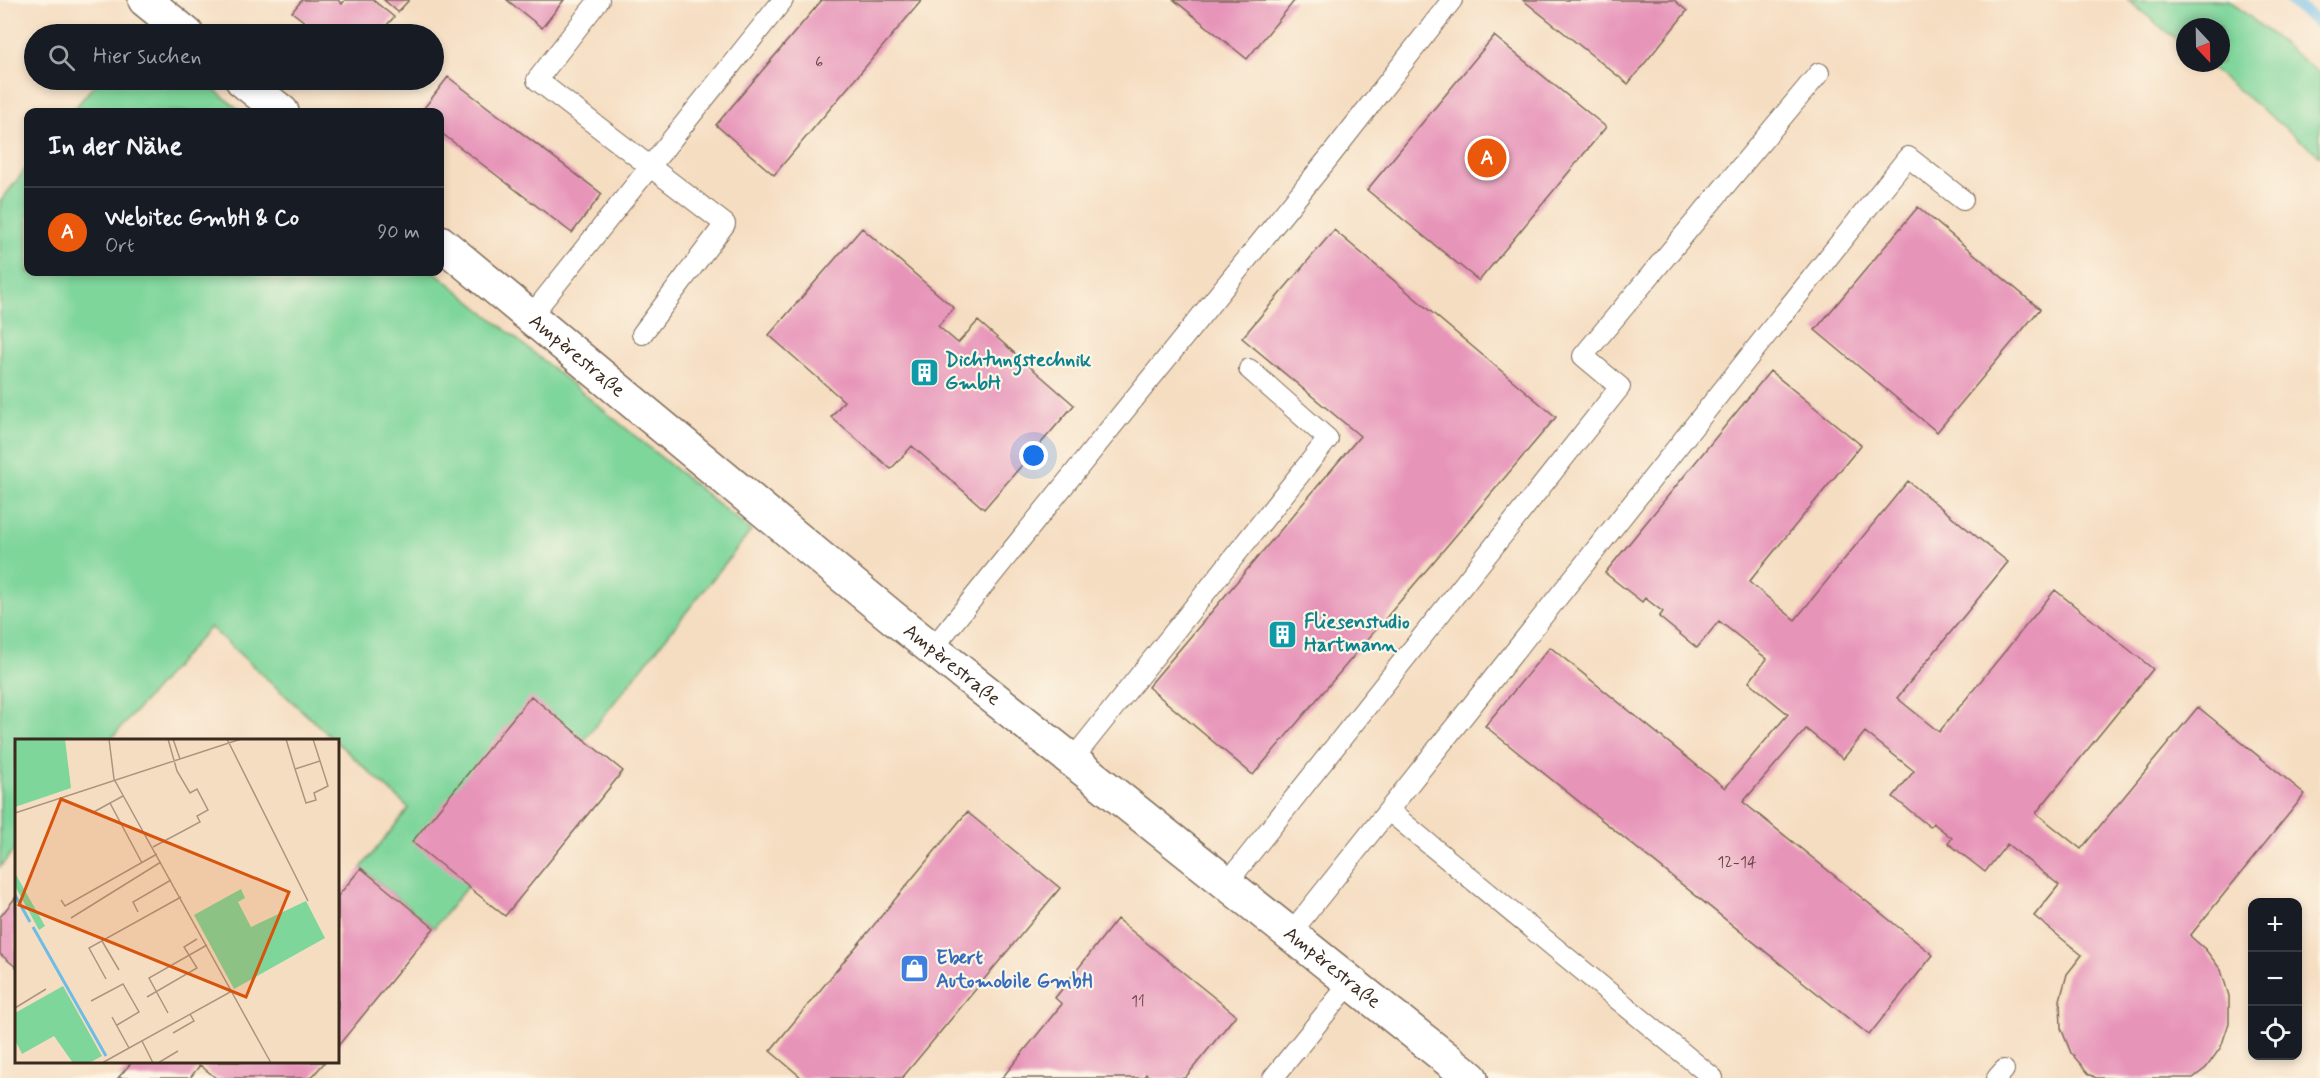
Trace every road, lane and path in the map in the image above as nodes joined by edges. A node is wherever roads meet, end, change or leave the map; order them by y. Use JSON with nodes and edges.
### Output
{"nodes":[{"id":1,"x":599,"y":0,"type":"edge"},
{"id":2,"x":783,"y":0,"type":"edge"},
{"id":3,"x":1452,"y":0,"type":"edge"},
{"id":4,"x":147,"y":1,"type":"edge"},
{"id":5,"x":175,"y":24,"type":"edge"},
{"id":6,"x":1819,"y":73,"type":"dead end"},
{"id":7,"x":254,"y":90,"type":"edge"},
{"id":8,"x":277,"y":108,"type":"edge"},
{"id":9,"x":651,"y":168,"type":"junction"},
{"id":10,"x":1963,"y":200,"type":"dead end"},
{"id":11,"x":444,"y":245,"type":"edge"},
{"id":12,"x":530,"y":317,"type":"junction"},
{"id":13,"x":642,"y":334,"type":"dead end"},
{"id":14,"x":1249,"y":369,"type":"dead end"},
{"id":15,"x":932,"y":649,"type":"junction"},
{"id":16,"x":1072,"y":760,"type":"junction"},
{"id":17,"x":1389,"y":811,"type":"junction"},
{"id":18,"x":1227,"y":883,"type":"junction"},
{"id":19,"x":1290,"y":934,"type":"junction"},
{"id":20,"x":1351,"y":982,"type":"junction"},
{"id":21,"x":1273,"y":1078,"type":"edge"},
{"id":22,"x":1471,"y":1078,"type":"edge"},
{"id":23,"x":1713,"y":1078,"type":"edge"}],
"edges":[{"from":1,"to":9,"type":"lane"},
{"from":2,"to":9,"type":"lane"},
{"from":3,"to":15,"type":"lane"},
{"from":4,"to":5,"type":"street"},
{"from":6,"to":18,"type":"lane"},
{"from":7,"to":8,"type":"street"},
{"from":9,"to":12,"type":"lane"},
{"from":9,"to":13,"type":"lane"},
{"from":10,"to":17,"type":"lane"},
{"from":11,"to":12,"type":"street","name":"Ampèrestraße"},
{"from":12,"to":15,"type":"street","name":"Ampèrestraße"},
{"from":14,"to":16,"type":"lane"},
{"from":15,"to":16,"type":"street","name":"Ampèrestraße"},
{"from":16,"to":18,"type":"street","name":"Ampèrestraße"},
{"from":17,"to":19,"type":"lane"},
{"from":17,"to":23,"type":"lane"},
{"from":18,"to":19,"type":"street","name":"Ampèrestraße"},
{"from":19,"to":20,"type":"street","name":"Ampèrestraße"},
{"from":20,"to":21,"type":"lane"},
{"from":20,"to":22,"type":"street","name":"Ampèrestraße"}]}
